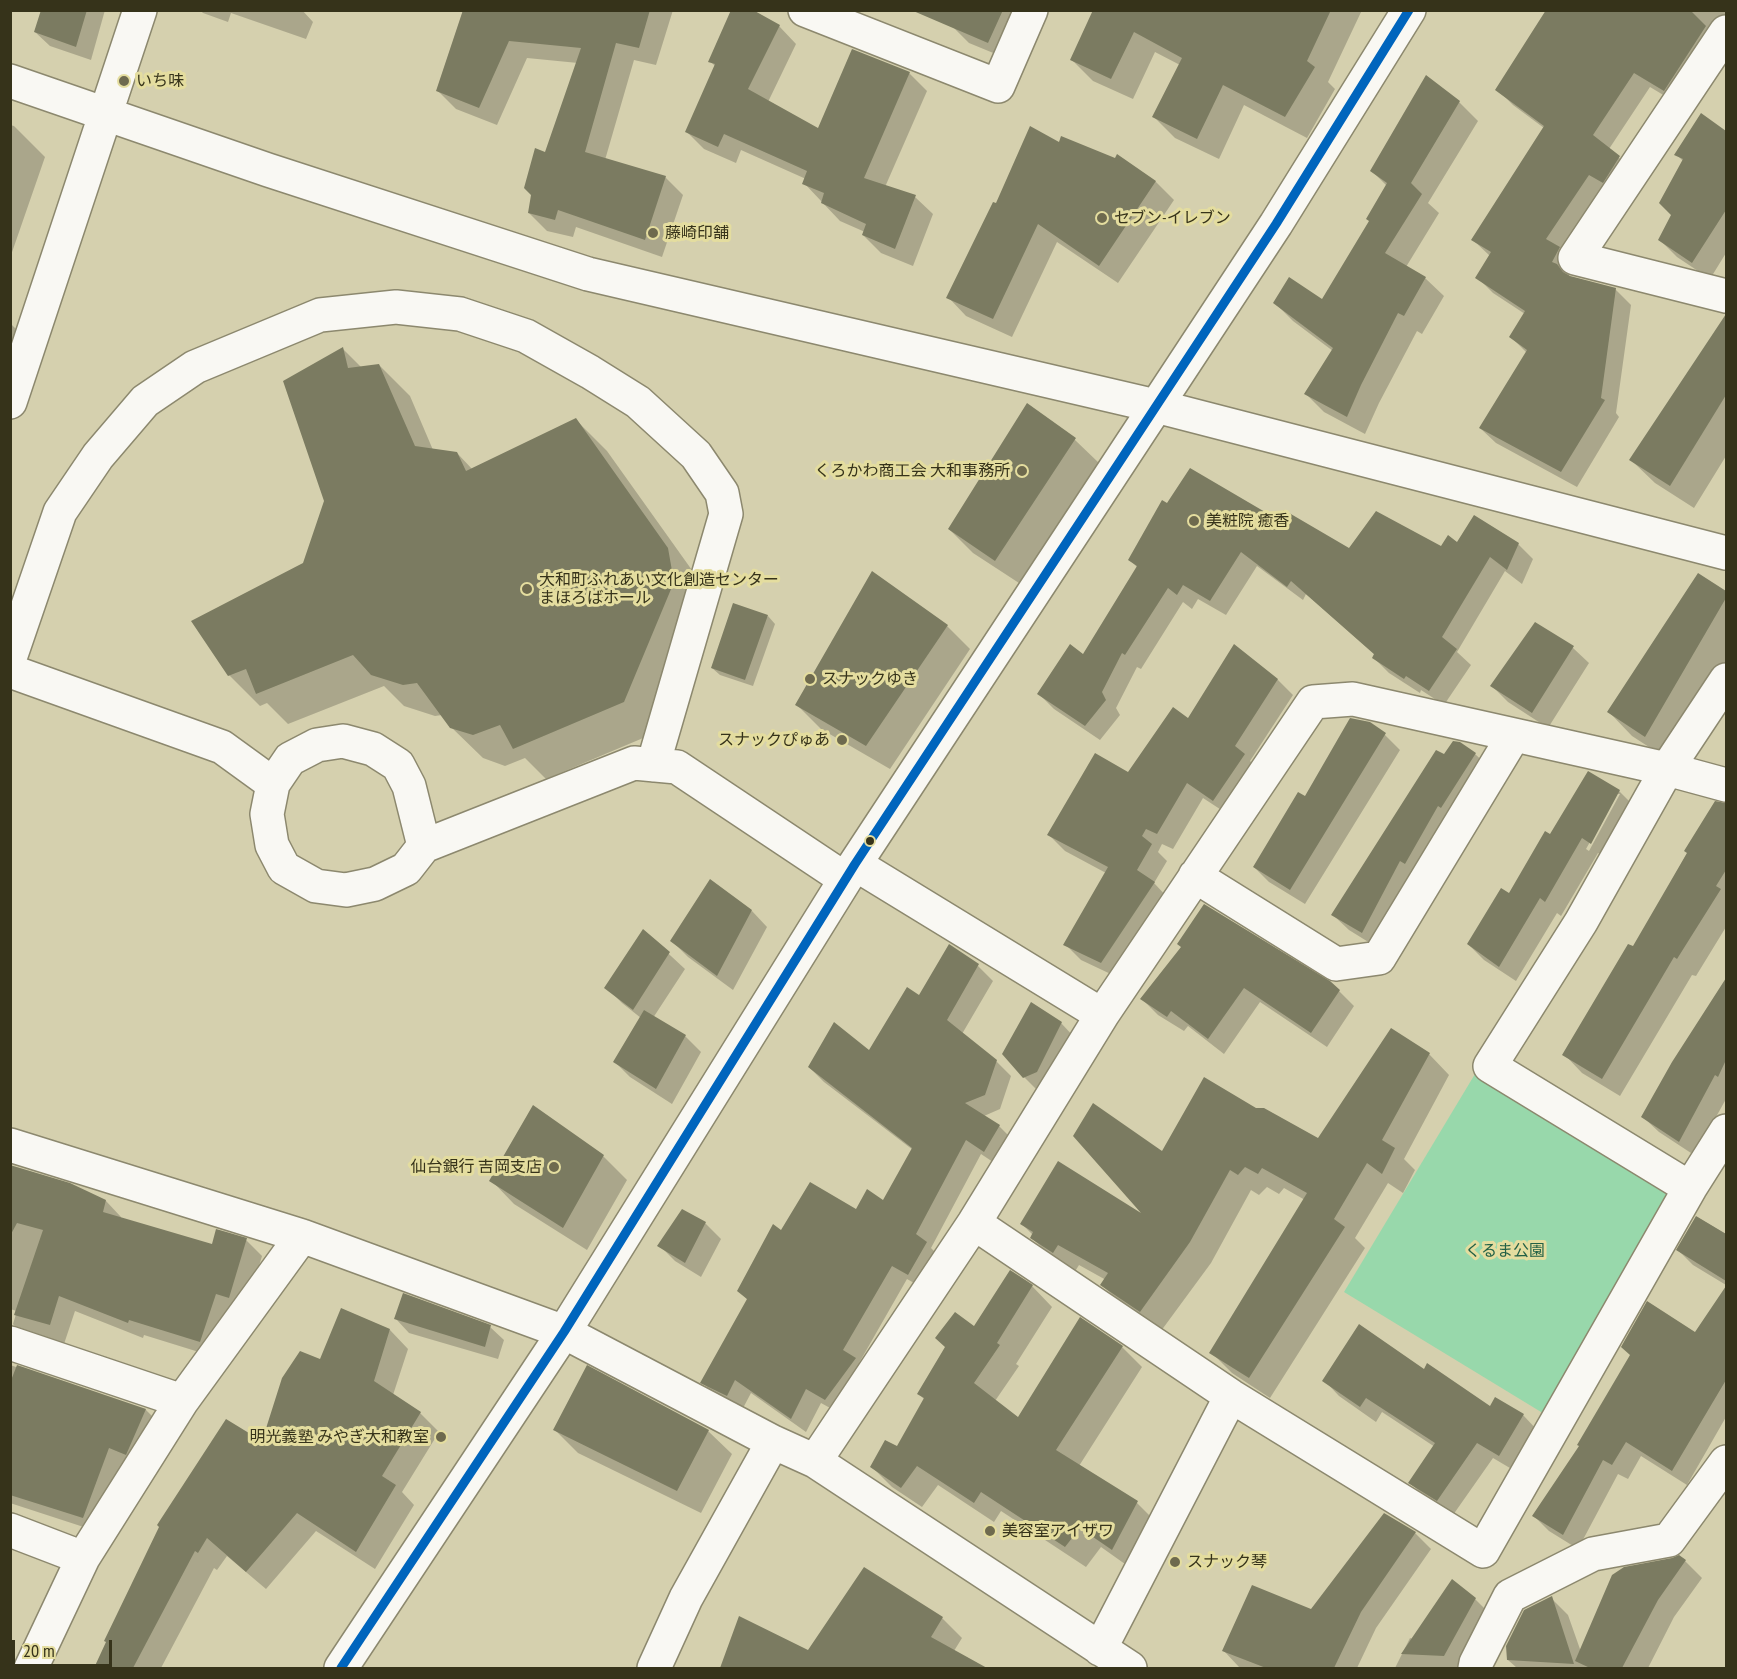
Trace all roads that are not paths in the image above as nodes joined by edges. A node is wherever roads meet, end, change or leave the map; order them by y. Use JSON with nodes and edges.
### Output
{"nodes":[{"id":1,"x":140,"y":10,"type":"edge"},
{"id":2,"x":805,"y":10,"type":"edge"},
{"id":3,"x":1031,"y":10,"type":"edge"},
{"id":4,"x":1409,"y":10,"type":"edge"},
{"id":5,"x":1726,"y":32,"type":"edge"},
{"id":6,"x":10,"y":81,"type":"edge"},
{"id":7,"x":105,"y":114,"type":"junction"},
{"id":8,"x":1726,"y":296,"type":"edge"},
{"id":9,"x":10,"y":402,"type":"edge"},
{"id":10,"x":1156,"y":406,"type":"junction"},
{"id":11,"x":1726,"y":553,"type":"edge"},
{"id":12,"x":10,"y":658,"type":"edge"},
{"id":13,"x":10,"y":671,"type":"edge"},
{"id":14,"x":1726,"y":680,"type":"edge"},
{"id":15,"x":1514,"y":735,"type":"junction"},
{"id":16,"x":653,"y":765,"type":"junction"},
{"id":17,"x":1667,"y":769,"type":"junction"},
{"id":18,"x":273,"y":784,"type":"junction"},
{"id":19,"x":1726,"y":785,"type":"edge"},
{"id":20,"x":424,"y":846,"type":"junction"},
{"id":21,"x":850,"y":872,"type":"junction"},
{"id":22,"x":1196,"y":876,"type":"junction"},
{"id":23,"x":1102,"y":1015,"type":"junction"},
{"id":24,"x":1726,"y":1131,"type":"edge"},
{"id":25,"x":10,"y":1145,"type":"edge"},
{"id":26,"x":1690,"y":1188,"type":"junction"},
{"id":27,"x":974,"y":1223,"type":"junction"},
{"id":28,"x":302,"y":1236,"type":"junction"},
{"id":29,"x":564,"y":1332,"type":"junction"},
{"id":30,"x":10,"y":1343,"type":"edge"},
{"id":31,"x":1231,"y":1396,"type":"junction"},
{"id":32,"x":182,"y":1401,"type":"junction"},
{"id":33,"x":773,"y":1442,"type":"junction"},
{"id":34,"x":814,"y":1461,"type":"junction"},
{"id":35,"x":1726,"y":1462,"type":"edge"},
{"id":36,"x":10,"y":1530,"type":"edge"},
{"id":37,"x":1483,"y":1551,"type":"junction"},
{"id":38,"x":84,"y":1558,"type":"junction"},
{"id":39,"x":1510,"y":1596,"type":"junction"},
{"id":40,"x":1100,"y":1649,"type":"junction"},
{"id":41,"x":31,"y":1668,"type":"edge"},
{"id":42,"x":341,"y":1668,"type":"edge"},
{"id":43,"x":654,"y":1668,"type":"edge"},
{"id":44,"x":1130,"y":1668,"type":"edge"},
{"id":45,"x":1475,"y":1668,"type":"edge"}],
"edges":[{"from":1,"to":7,"type":"street"},
{"from":2,"to":3,"type":"street"},
{"from":4,"to":10,"type":"street"},
{"from":5,"to":8,"type":"street"},
{"from":6,"to":7,"type":"street"},
{"from":7,"to":9,"type":"street"},
{"from":7,"to":10,"type":"street"},
{"from":10,"to":11,"type":"street"},
{"from":10,"to":21,"type":"street"},
{"from":12,"to":16,"type":"street"},
{"from":13,"to":18,"type":"street"},
{"from":14,"to":17,"type":"street"},
{"from":15,"to":17,"type":"street"},
{"from":15,"to":22,"type":"street"},
{"from":15,"to":22,"type":"street"},
{"from":16,"to":20,"type":"street"},
{"from":16,"to":21,"type":"street"},
{"from":17,"to":19,"type":"street"},
{"from":17,"to":26,"type":"street"},
{"from":18,"to":20,"type":"street"},
{"from":18,"to":20,"type":"street"},
{"from":21,"to":23,"type":"street"},
{"from":21,"to":29,"type":"street"},
{"from":22,"to":23,"type":"street"},
{"from":23,"to":27,"type":"street"},
{"from":24,"to":26,"type":"street"},
{"from":25,"to":28,"type":"street"},
{"from":26,"to":37,"type":"street"},
{"from":27,"to":31,"type":"street"},
{"from":27,"to":34,"type":"street"},
{"from":28,"to":29,"type":"street"},
{"from":28,"to":32,"type":"street"},
{"from":29,"to":33,"type":"street"},
{"from":29,"to":42,"type":"street"},
{"from":30,"to":32,"type":"street"},
{"from":31,"to":37,"type":"street"},
{"from":31,"to":40,"type":"street"},
{"from":32,"to":38,"type":"street"},
{"from":33,"to":34,"type":"street"},
{"from":33,"to":43,"type":"street"},
{"from":34,"to":40,"type":"street"},
{"from":35,"to":39,"type":"street"},
{"from":36,"to":38,"type":"street"},
{"from":37,"to":39,"type":"street"},
{"from":38,"to":41,"type":"street"},
{"from":39,"to":45,"type":"street"},
{"from":40,"to":44,"type":"street"}]}
